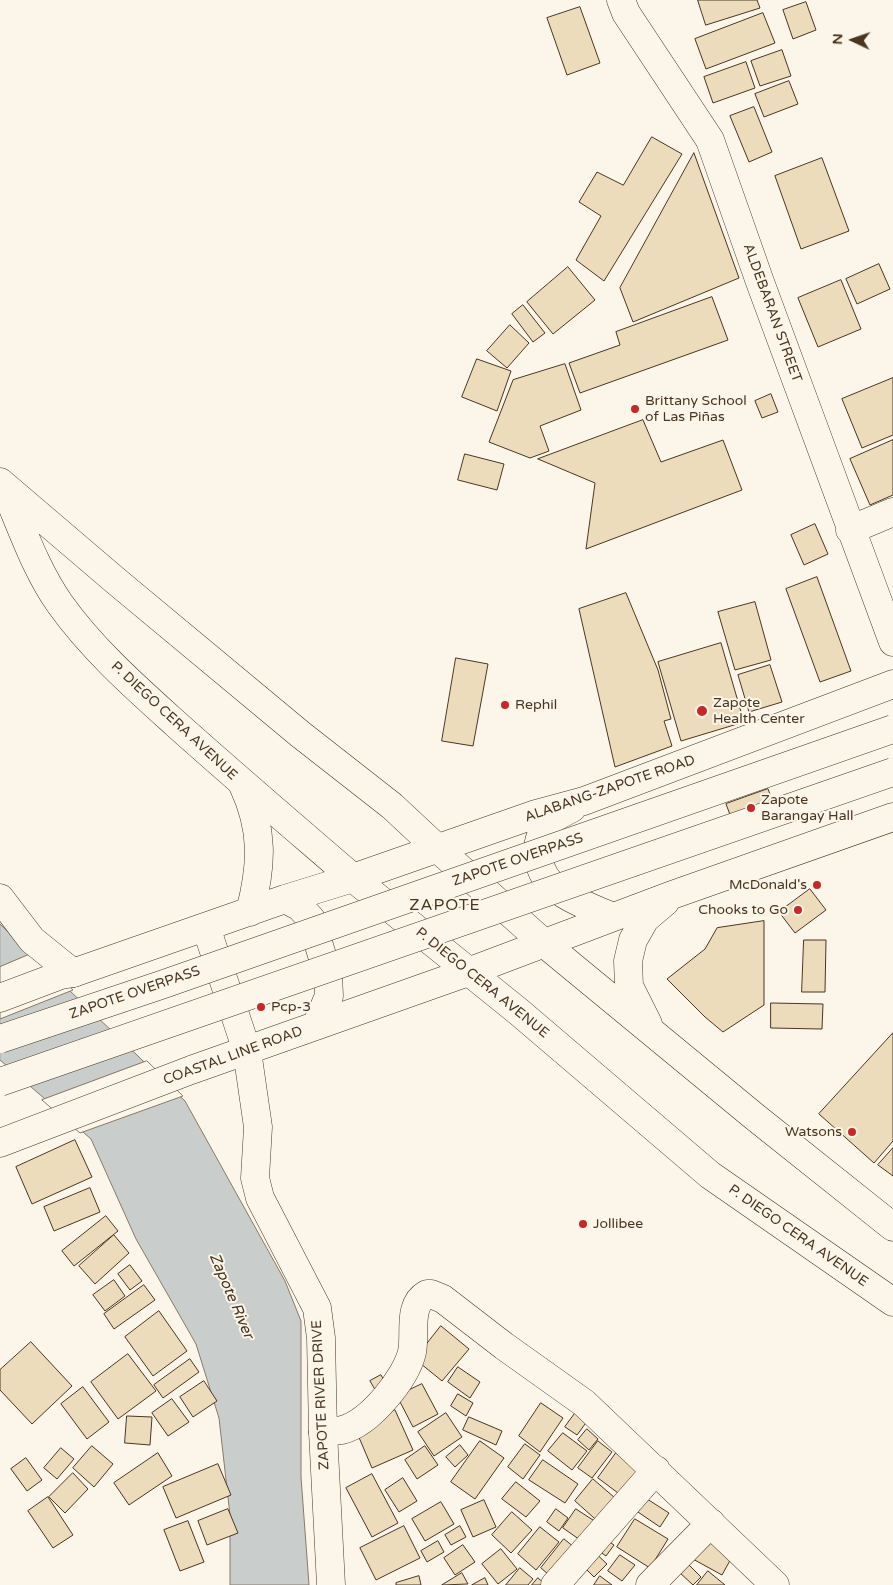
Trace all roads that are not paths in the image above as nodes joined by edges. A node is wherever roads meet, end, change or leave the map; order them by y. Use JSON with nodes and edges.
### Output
{"nodes":[{"id":1,"x":621,"y":0,"type":"edge"},
{"id":2,"x":2,"y":484,"type":"edge"},
{"id":3,"x":893,"y":512,"type":"edge"},
{"id":4,"x":850,"y":530,"type":"junction"},
{"id":5,"x":893,"y":642,"type":"edge"},
{"id":6,"x":893,"y":684,"type":"edge"},
{"id":7,"x":893,"y":728,"type":"edge"},
{"id":8,"x":893,"y":772,"type":"edge"},
{"id":9,"x":244,"y":785,"type":"junction"},
{"id":10,"x":584,"y":801,"type":"junction"},
{"id":11,"x":893,"y":817,"type":"edge"},
{"id":12,"x":438,"y":848,"type":"junction"},
{"id":13,"x":353,"y":878,"type":"junction"},
{"id":14,"x":672,"y":895,"type":"junction"},
{"id":15,"x":0,"y":898,"type":"edge"},
{"id":16,"x":285,"y":899,"type":"junction"},
{"id":17,"x":250,"y":912,"type":"junction"},
{"id":18,"x":613,"y":917,"type":"junction"},
{"id":19,"x":206,"y":927,"type":"junction"},
{"id":20,"x":545,"y":944,"type":"junction"},
{"id":21,"x":468,"y":972,"type":"junction"},
{"id":22,"x":67,"y":974,"type":"junction"},
{"id":23,"x":0,"y":998,"type":"edge"},
{"id":24,"x":316,"y":1026,"type":"junction"},
{"id":25,"x":652,"y":1032,"type":"junction"},
{"id":26,"x":0,"y":1039,"type":"edge"},
{"id":27,"x":247,"y":1051,"type":"junction"},
{"id":28,"x":0,"y":1082,"type":"edge"},
{"id":29,"x":0,"y":1143,"type":"edge"},
{"id":30,"x":893,"y":1227,"type":"edge"},
{"id":31,"x":893,"y":1302,"type":"edge"},
{"id":32,"x":323,"y":1432,"type":"junction"},
{"id":33,"x":656,"y":1470,"type":"junction"},
{"id":34,"x":711,"y":1523,"type":"junction"},
{"id":35,"x":331,"y":1585,"type":"edge"},
{"id":36,"x":555,"y":1585,"type":"edge"},
{"id":37,"x":650,"y":1585,"type":"edge"},
{"id":38,"x":775,"y":1585,"type":"edge"}],
"edges":[{"from":1,"to":4,"type":"main road","name":"ALDEBARAN STREET"},
{"from":2,"to":9,"type":"main road","name":"P. DIEGO CERA AVENUE"},
{"from":2,"to":12,"type":"main road","name":"P. DIEGO CERA AVENUE"},
{"from":3,"to":4,"type":"main road"},
{"from":4,"to":5,"type":"main road","name":"ALDEBARAN STREET"},
{"from":6,"to":10,"type":"main road","name":"ALABANG-ZAPOTE ROAD"},
{"from":7,"to":26,"type":"main road","name":"ZAPOTE OVERPASS","bridge":true},
{"from":8,"to":28,"type":"main road","bridge":true},
{"from":9,"to":13,"type":"main road","name":"P. DIEGO CERA AVENUE"},
{"from":9,"to":17,"type":"main road"},
{"from":10,"to":12,"type":"main road","name":"ALABANG-ZAPOTE ROAD"},
{"from":10,"to":18,"type":"main road"},
{"from":11,"to":14,"type":"main road"},
{"from":12,"to":13,"type":"main road","name":"ALABANG-ZAPOTE ROAD"},
{"from":12,"to":20,"type":"main road","name":"P. DIEGO CERA AVENUE"},
{"from":13,"to":16,"type":"main road"},
{"from":13,"to":21,"type":"main road","name":"P. DIEGO CERA AVENUE"},
{"from":14,"to":18,"type":"main road"},
{"from":14,"to":25,"type":"main road"},
{"from":15,"to":22,"type":"main road"},
{"from":16,"to":17,"type":"main road"},
{"from":16,"to":24,"type":"main road"},
{"from":17,"to":19,"type":"main road"},
{"from":18,"to":20,"type":"main road"},
{"from":19,"to":22,"type":"main road"},
{"from":19,"to":27,"type":"main road","name":"ZAPOTE RIVER DRIVE"},
{"from":20,"to":21,"type":"main road"},
{"from":20,"to":25,"type":"main road","name":"P. DIEGO CERA AVENUE"},
{"from":21,"to":24,"type":"main road","name":"COASTAL LINE ROAD"},
{"from":21,"to":31,"type":"main road","name":"P. DIEGO CERA AVENUE"},
{"from":22,"to":23,"type":"main road"},
{"from":24,"to":27,"type":"main road","name":"COASTAL LINE ROAD"},
{"from":25,"to":30,"type":"main road","name":"P. DIEGO CERA AVENUE"},
{"from":27,"to":29,"type":"main road","name":"COASTAL LINE ROAD"},
{"from":27,"to":32,"type":"main road","name":"ZAPOTE RIVER DRIVE"},
{"from":32,"to":33,"type":"main road"},
{"from":32,"to":35,"type":"main road","name":"ZAPOTE RIVER DRIVE"},
{"from":33,"to":34,"type":"main road"},
{"from":33,"to":36,"type":"main road"},
{"from":34,"to":37,"type":"main road"},
{"from":34,"to":38,"type":"main road"}]}
